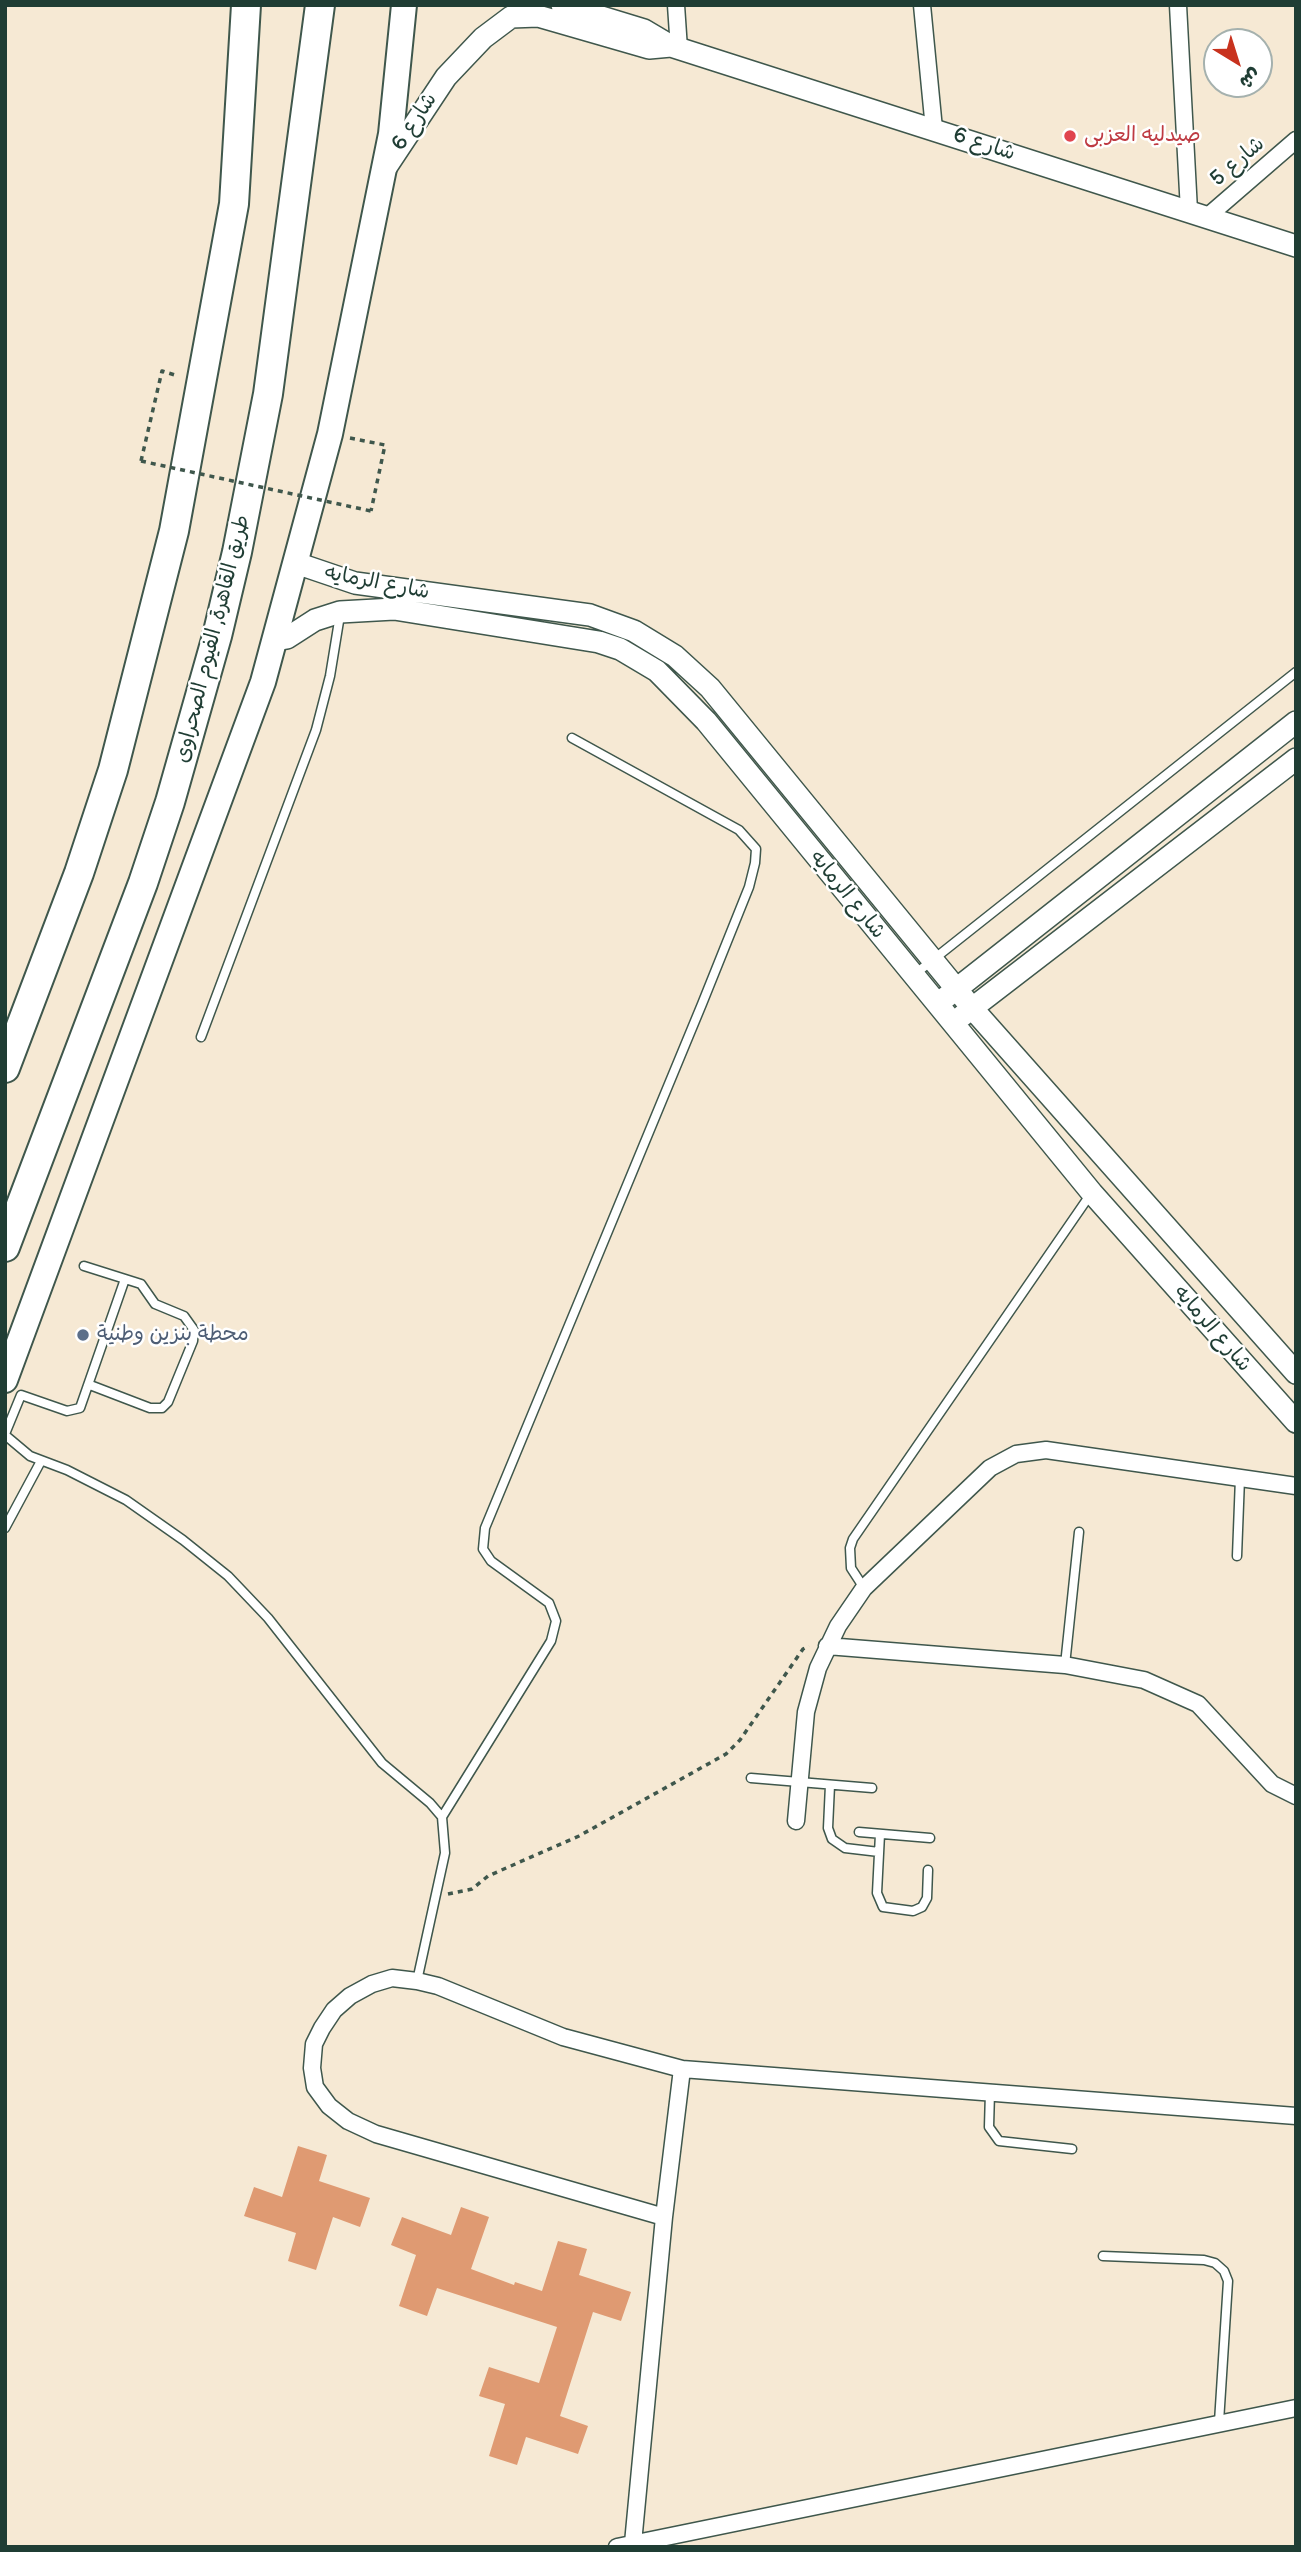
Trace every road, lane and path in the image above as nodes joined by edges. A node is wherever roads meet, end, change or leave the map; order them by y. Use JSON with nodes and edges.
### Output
{"nodes":[{"id":1,"x":246,"y":5,"type":"edge"},
{"id":2,"x":320,"y":5,"type":"edge"},
{"id":3,"x":404,"y":5,"type":"edge"},
{"id":4,"x":562,"y":5,"type":"edge"},
{"id":5,"x":676,"y":5,"type":"edge"},
{"id":6,"x":922,"y":5,"type":"edge"},
{"id":7,"x":1178,"y":5,"type":"edge"},
{"id":8,"x":675,"y":48,"type":"junction"},
{"id":9,"x":934,"y":129,"type":"junction"},
{"id":10,"x":1296,"y":140,"type":"edge"},
{"id":11,"x":384,"y":171,"type":"junction"},
{"id":12,"x":1198,"y":214,"type":"junction"},
{"id":13,"x":1296,"y":246,"type":"edge"},
{"id":14,"x":203,"y":384,"type":"junction"},
{"id":15,"x":330,"y":433,"type":"junction"},
{"id":16,"x":296,"y":563,"type":"junction"},
{"id":17,"x":340,"y":612,"type":"junction"},
{"id":18,"x":275,"y":640,"type":"junction"},
{"id":19,"x":1296,"y":672,"type":"edge"},
{"id":20,"x":1296,"y":722,"type":"edge"},
{"id":21,"x":572,"y":738,"type":"dead end"},
{"id":22,"x":1296,"y":759,"type":"edge"},
{"id":23,"x":932,"y":960,"type":"junction"},
{"id":24,"x":912,"y":976,"type":"junction"},
{"id":25,"x":957,"y":989,"type":"junction"},
{"id":26,"x":936,"y":1004,"type":"junction"},
{"id":27,"x":972,"y":1008,"type":"junction"},
{"id":28,"x":952,"y":1024,"type":"junction"},
{"id":29,"x":201,"y":1037,"type":"dead end"},
{"id":30,"x":5,"y":1068,"type":"edge"},
{"id":31,"x":1092,"y":1193,"type":"junction"},
{"id":32,"x":5,"y":1247,"type":"edge"},
{"id":33,"x":84,"y":1266,"type":"dead end"},
{"id":34,"x":125,"y":1279,"type":"junction"},
{"id":35,"x":1296,"y":1373,"type":"edge"},
{"id":36,"x":5,"y":1380,"type":"edge"},
{"id":37,"x":90,"y":1385,"type":"junction"},
{"id":38,"x":1296,"y":1422,"type":"edge"},
{"id":39,"x":5,"y":1434,"type":"edge"},
{"id":40,"x":41,"y":1461,"type":"junction"},
{"id":41,"x":1240,"y":1478,"type":"junction"},
{"id":42,"x":1296,"y":1486,"type":"edge"},
{"id":43,"x":5,"y":1528,"type":"edge"},
{"id":44,"x":1079,"y":1532,"type":"dead end"},
{"id":45,"x":1237,"y":1556,"type":"dead end"},
{"id":46,"x":864,"y":1588,"type":"junction"},
{"id":47,"x":827,"y":1646,"type":"junction"},
{"id":48,"x":1065,"y":1665,"type":"junction"},
{"id":49,"x":751,"y":1778,"type":"dead end"},
{"id":50,"x":799,"y":1783,"type":"junction"},
{"id":51,"x":830,"y":1785,"type":"junction"},
{"id":52,"x":872,"y":1788,"type":"dead end"},
{"id":53,"x":1296,"y":1796,"type":"edge"},
{"id":54,"x":442,"y":1817,"type":"junction"},
{"id":55,"x":796,"y":1821,"type":"dead end"},
{"id":56,"x":859,"y":1832,"type":"dead end"},
{"id":57,"x":880,"y":1834,"type":"junction"},
{"id":58,"x":930,"y":1838,"type":"dead end"},
{"id":59,"x":879,"y":1852,"type":"junction"},
{"id":60,"x":928,"y":1870,"type":"dead end"},
{"id":61,"x":435,"y":1897,"type":"junction"},
{"id":62,"x":417,"y":1980,"type":"junction"},
{"id":63,"x":682,"y":2069,"type":"junction"},
{"id":64,"x":990,"y":2092,"type":"junction"},
{"id":65,"x":1296,"y":2116,"type":"edge"},
{"id":66,"x":1072,"y":2149,"type":"dead end"},
{"id":67,"x":664,"y":2217,"type":"junction"},
{"id":68,"x":1103,"y":2256,"type":"dead end"},
{"id":69,"x":1296,"y":2408,"type":"edge"},
{"id":70,"x":1219,"y":2422,"type":"junction"},
{"id":71,"x":625,"y":2545,"type":"edge"}],
"edges":[{"from":1,"to":14,"type":"highway"},
{"from":2,"to":32,"type":"highway","name":"طريق القاهرة, الفيوم الصحراوى"},
{"from":3,"to":11,"type":"main road"},
{"from":4,"to":8,"type":"street","name":"شارع 6"},
{"from":5,"to":8,"type":"street"},
{"from":6,"to":9,"type":"street"},
{"from":7,"to":12,"type":"street"},
{"from":8,"to":9,"type":"street","name":"شارع 6"},
{"from":8,"to":11,"type":"street","name":"شارع 6"},
{"from":9,"to":12,"type":"street","name":"شارع 6"},
{"from":10,"to":12,"type":"street","name":"شارع 5"},
{"from":11,"to":15,"type":"main road"},
{"from":12,"to":13,"type":"street","name":"شارع 6"},
{"from":14,"to":15,"type":"path","bridge":true},
{"from":14,"to":30,"type":"highway"},
{"from":15,"to":16,"type":"main road"},
{"from":16,"to":18,"type":"main road"},
{"from":16,"to":23,"type":"street","name":"شارع الرمايه"},
{"from":17,"to":18,"type":"street","name":"شارع الرمايه"},
{"from":17,"to":24,"type":"street","name":"شارع الرمايه"},
{"from":17,"to":29,"type":"lane"},
{"from":18,"to":36,"type":"main road"},
{"from":19,"to":23,"type":"lane"},
{"from":20,"to":25,"type":"street"},
{"from":21,"to":54,"type":"lane"},
{"from":22,"to":27,"type":"street"},
{"from":23,"to":24,"type":"lane"},
{"from":23,"to":25,"type":"street","name":"شارع الرمايه"},
{"from":24,"to":26,"type":"street","name":"شارع الرمايه"},
{"from":25,"to":26,"type":"street"},
{"from":25,"to":27,"type":"street","name":"شارع الرمايه"},
{"from":26,"to":28,"type":"street","name":"شارع الرمايه"},
{"from":27,"to":28,"type":"street"},
{"from":27,"to":35,"type":"street","name":"شارع الرمايه"},
{"from":28,"to":31,"type":"street","name":"شارع الرمايه"},
{"from":31,"to":38,"type":"street","name":"شارع الرمايه"},
{"from":31,"to":46,"type":"lane"},
{"from":33,"to":34,"type":"lane"},
{"from":34,"to":37,"type":"lane"},
{"from":34,"to":37,"type":"lane"},
{"from":37,"to":39,"type":"lane"},
{"from":39,"to":40,"type":"lane"},
{"from":40,"to":43,"type":"lane"},
{"from":40,"to":54,"type":"lane"},
{"from":41,"to":42,"type":"street"},
{"from":41,"to":45,"type":"lane"},
{"from":41,"to":46,"type":"street"},
{"from":44,"to":48,"type":"lane"},
{"from":46,"to":47,"type":"street"},
{"from":47,"to":48,"type":"street"},
{"from":47,"to":50,"type":"street"},
{"from":47,"to":61,"type":"path"},
{"from":48,"to":53,"type":"street"},
{"from":49,"to":50,"type":"lane"},
{"from":50,"to":51,"type":"lane"},
{"from":50,"to":55,"type":"street"},
{"from":51,"to":52,"type":"lane"},
{"from":51,"to":59,"type":"lane"},
{"from":54,"to":61,"type":"lane"},
{"from":56,"to":57,"type":"lane"},
{"from":57,"to":58,"type":"lane"},
{"from":57,"to":59,"type":"lane"},
{"from":59,"to":60,"type":"lane"},
{"from":61,"to":62,"type":"lane"},
{"from":62,"to":63,"type":"street"},
{"from":62,"to":67,"type":"street"},
{"from":63,"to":64,"type":"street"},
{"from":63,"to":67,"type":"street"},
{"from":64,"to":65,"type":"street"},
{"from":64,"to":66,"type":"lane"},
{"from":67,"to":71,"type":"street"},
{"from":68,"to":70,"type":"lane"},
{"from":69,"to":70,"type":"street"},
{"from":70,"to":71,"type":"street"}]}
